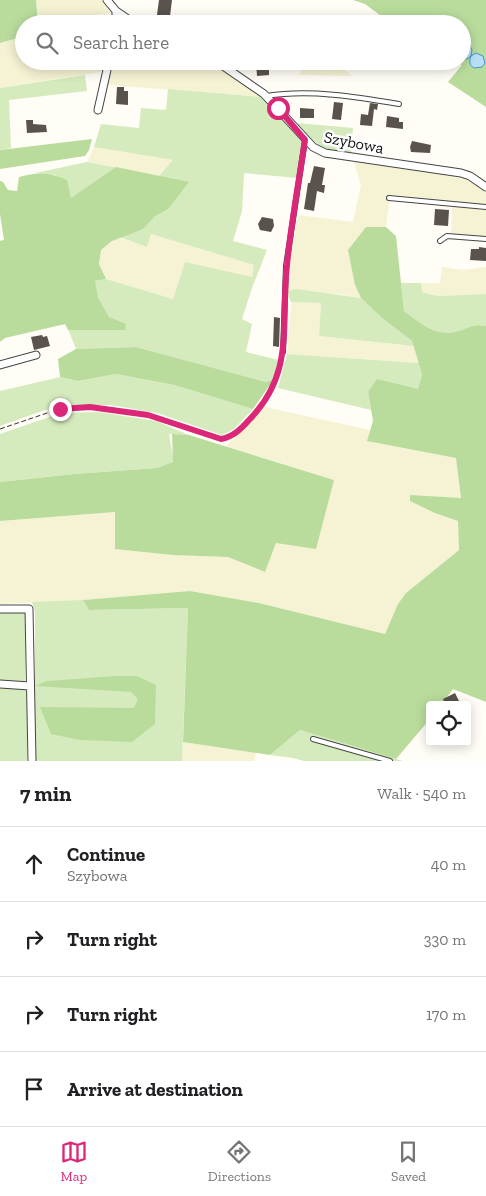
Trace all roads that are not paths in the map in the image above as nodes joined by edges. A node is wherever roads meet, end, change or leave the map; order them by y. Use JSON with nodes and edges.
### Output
{"nodes":[{"id":1,"x":107,"y":0,"type":"edge"},
{"id":2,"x":116,"y":11,"type":"junction"},
{"id":3,"x":116,"y":15,"type":"edge"},
{"id":4,"x":122,"y":15,"type":"edge"},
{"id":5,"x":107,"y":70,"type":"edge"},
{"id":6,"x":229,"y":70,"type":"edge"},
{"id":7,"x":266,"y":96,"type":"junction"},
{"id":8,"x":399,"y":104,"type":"dead end"},
{"id":9,"x":98,"y":110,"type":"dead end"},
{"id":10,"x":305,"y":140,"type":"junction"},
{"id":11,"x":486,"y":187,"type":"edge"},
{"id":12,"x":389,"y":198,"type":"dead end"},
{"id":13,"x":486,"y":208,"type":"edge"},
{"id":14,"x":486,"y":239,"type":"edge"},
{"id":15,"x":440,"y":241,"type":"dead end"},
{"id":16,"x":283,"y":352,"type":"road end"},
{"id":17,"x":36,"y":355,"type":"dead end"},
{"id":18,"x":0,"y":364,"type":"edge"},
{"id":19,"x":0,"y":609,"type":"edge"},
{"id":20,"x":0,"y":684,"type":"edge"},
{"id":21,"x":30,"y":686,"type":"junction"},
{"id":22,"x":313,"y":739,"type":"dead end"},
{"id":23,"x":32,"y":761,"type":"edge"},
{"id":24,"x":390,"y":761,"type":"edge"}],
"edges":[{"from":1,"to":2,"type":"street"},
{"from":2,"to":3,"type":"street"},
{"from":2,"to":4,"type":"street"},
{"from":5,"to":9,"type":"street"},
{"from":6,"to":7,"type":"street","name":"Szybowa"},
{"from":7,"to":8,"type":"lane"},
{"from":7,"to":10,"type":"street","name":"Szybowa"},
{"from":10,"to":11,"type":"street","name":"Szybowa"},
{"from":10,"to":16,"type":"lane"},
{"from":12,"to":13,"type":"lane"},
{"from":14,"to":15,"type":"lane"},
{"from":17,"to":18,"type":"street"},
{"from":19,"to":21,"type":"street"},
{"from":20,"to":21,"type":"street"},
{"from":21,"to":23,"type":"street"},
{"from":22,"to":24,"type":"lane"}]}
